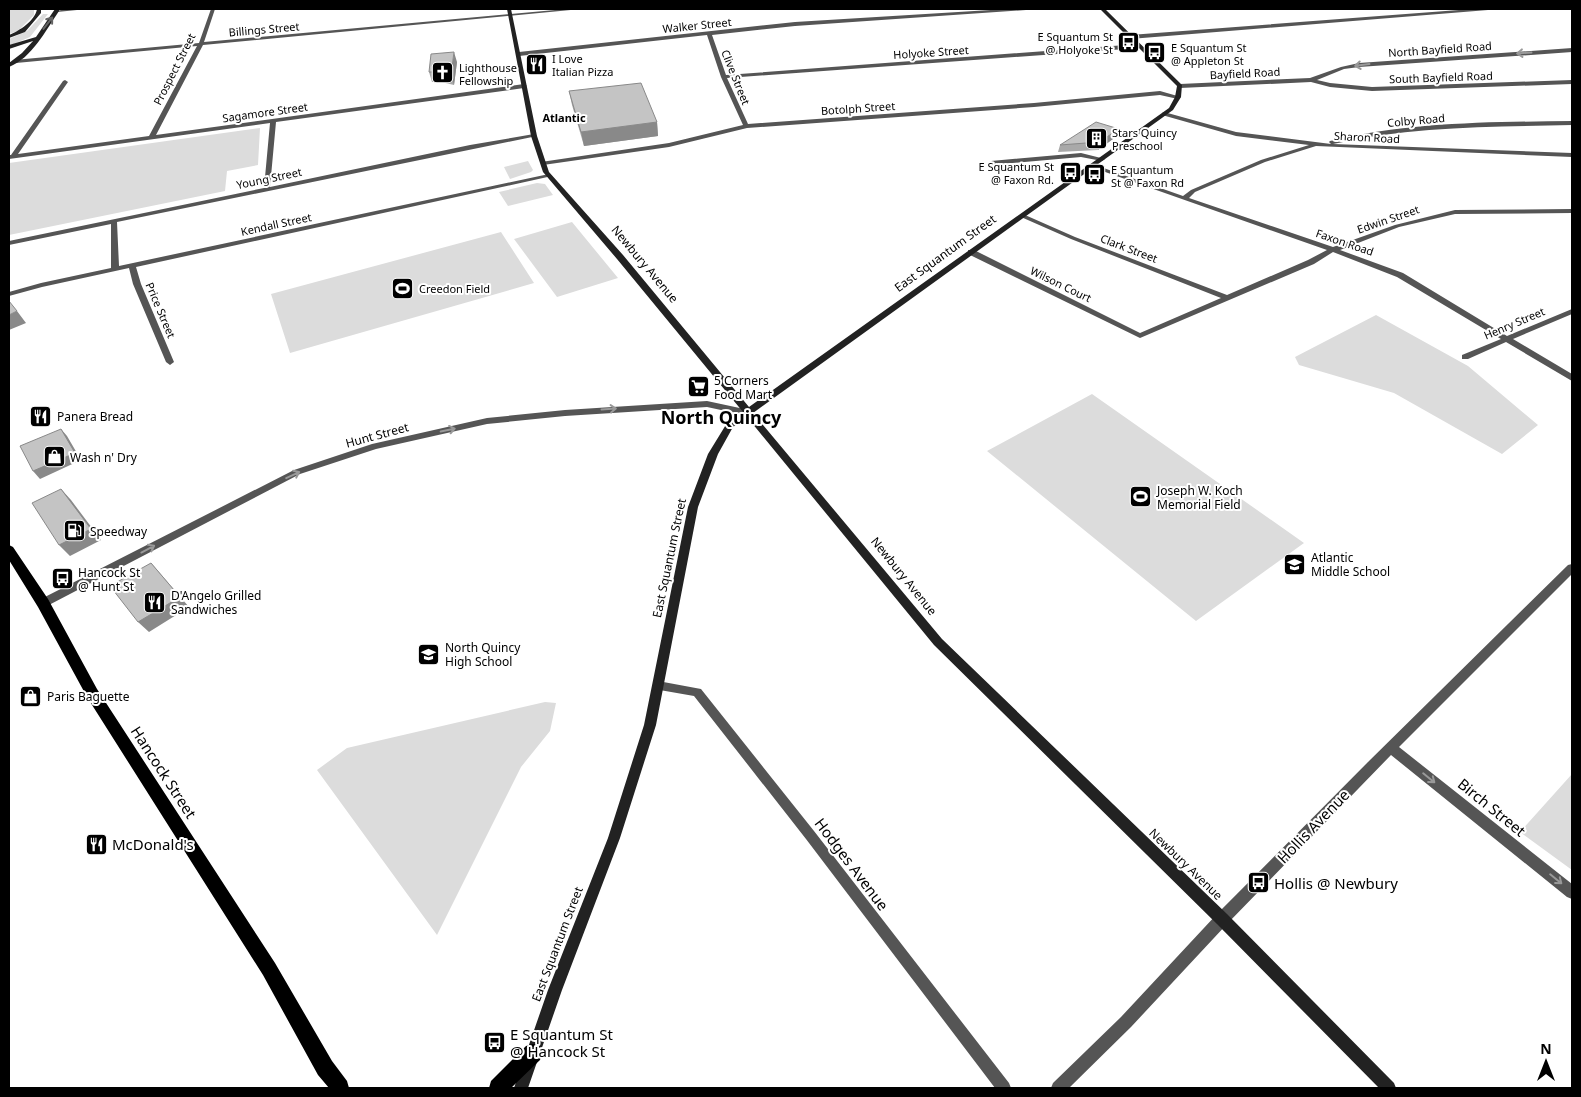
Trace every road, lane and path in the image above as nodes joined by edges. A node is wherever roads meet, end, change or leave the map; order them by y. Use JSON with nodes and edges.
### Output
{"nodes":[{"id":1,"x":39,"y":9,"type":"edge"},
{"id":2,"x":85,"y":9,"type":"edge"},
{"id":3,"x":213,"y":9,"type":"edge"},
{"id":4,"x":579,"y":9,"type":"edge"},
{"id":5,"x":895,"y":9,"type":"edge"},
{"id":6,"x":1026,"y":9,"type":"edge"},
{"id":7,"x":1102,"y":9,"type":"edge"},
{"id":8,"x":1488,"y":9,"type":"edge"},
{"id":9,"x":57,"y":10,"type":"edge"},
{"id":10,"x":510,"y":12,"type":"edge"},
{"id":11,"x":902,"y":18,"type":"junction"},
{"id":12,"x":709,"y":34,"type":"junction"},
{"id":13,"x":9,"y":37,"type":"edge"},
{"id":14,"x":37,"y":37,"type":"junction"},
{"id":15,"x":1130,"y":37,"type":"junction"},
{"id":16,"x":202,"y":44,"type":"junction"},
{"id":17,"x":1139,"y":46,"type":"junction"},
{"id":18,"x":9,"y":47,"type":"edge"},
{"id":19,"x":1572,"y":50,"type":"edge"},
{"id":20,"x":519,"y":54,"type":"junction"},
{"id":21,"x":16,"y":61,"type":"junction"},
{"id":22,"x":9,"y":65,"type":"edge"},
{"id":23,"x":724,"y":77,"type":"junction"},
{"id":24,"x":1311,"y":80,"type":"junction"},
{"id":25,"x":65,"y":82,"type":"dead end"},
{"id":26,"x":1572,"y":82,"type":"edge"},
{"id":27,"x":524,"y":86,"type":"junction"},
{"id":28,"x":1180,"y":86,"type":"junction"},
{"id":29,"x":1178,"y":97,"type":"junction"},
{"id":30,"x":1164,"y":114,"type":"junction"},
{"id":31,"x":273,"y":120,"type":"junction"},
{"id":32,"x":1572,"y":123,"type":"edge"},
{"id":33,"x":746,"y":126,"type":"junction"},
{"id":34,"x":534,"y":136,"type":"junction"},
{"id":35,"x":151,"y":138,"type":"junction"},
{"id":36,"x":1320,"y":145,"type":"junction"},
{"id":37,"x":1572,"y":155,"type":"edge"},
{"id":38,"x":11,"y":157,"type":"edge"},
{"id":39,"x":1102,"y":159,"type":"junction"},
{"id":40,"x":543,"y":163,"type":"junction"},
{"id":41,"x":991,"y":163,"type":"dead end"},
{"id":42,"x":1093,"y":166,"type":"junction"},
{"id":43,"x":549,"y":176,"type":"junction"},
{"id":44,"x":267,"y":189,"type":"junction"},
{"id":45,"x":1184,"y":199,"type":"junction"},
{"id":46,"x":1572,"y":211,"type":"edge"},
{"id":47,"x":1023,"y":216,"type":"junction"},
{"id":48,"x":114,"y":221,"type":"junction"},
{"id":49,"x":9,"y":243,"type":"edge"},
{"id":50,"x":1332,"y":250,"type":"junction"},
{"id":51,"x":972,"y":252,"type":"junction"},
{"id":52,"x":132,"y":266,"type":"junction"},
{"id":53,"x":116,"y":270,"type":"junction"},
{"id":54,"x":9,"y":294,"type":"edge"},
{"id":55,"x":1227,"y":298,"type":"junction"},
{"id":56,"x":1572,"y":311,"type":"edge"},
{"id":57,"x":1140,"y":336,"type":"joint"},
{"id":58,"x":1508,"y":338,"type":"junction"},
{"id":59,"x":1465,"y":357,"type":"dead end"},
{"id":60,"x":170,"y":362,"type":"dead end"},
{"id":61,"x":1572,"y":378,"type":"edge"},
{"id":62,"x":749,"y":413,"type":"junction"},
{"id":63,"x":9,"y":550,"type":"edge"},
{"id":64,"x":1572,"y":568,"type":"edge"},
{"id":65,"x":43,"y":603,"type":"junction"},
{"id":66,"x":658,"y":686,"type":"junction"},
{"id":67,"x":1391,"y":748,"type":"junction"},
{"id":68,"x":1572,"y":892,"type":"edge"},
{"id":69,"x":1222,"y":920,"type":"junction"},
{"id":70,"x":533,"y":1053,"type":"junction"},
{"id":71,"x":340,"y":1088,"type":"edge"},
{"id":72,"x":498,"y":1088,"type":"edge"},
{"id":73,"x":521,"y":1088,"type":"edge"},
{"id":74,"x":1004,"y":1088,"type":"edge"},
{"id":75,"x":1058,"y":1088,"type":"edge"},
{"id":76,"x":1389,"y":1088,"type":"edge"}],
"edges":[{"from":1,"to":13,"type":"street"},
{"from":2,"to":9,"type":"street"},
{"from":3,"to":16,"type":"street","name":"Prospect Street"},
{"from":4,"to":10,"type":"street","name":"Billings Street"},
{"from":5,"to":11,"type":"street"},
{"from":6,"to":11,"type":"street","name":"Walker Street"},
{"from":7,"to":15,"type":"street"},
{"from":8,"to":15,"type":"street"},
{"from":14,"to":9,"type":"street","one_way":true},
{"from":10,"to":16,"type":"street","name":"Billings Street"},
{"from":10,"to":20,"type":"street","name":"Newbury Avenue"},
{"from":11,"to":12,"type":"street","name":"Walker Street"},
{"from":12,"to":20,"type":"street","name":"Walker Street"},
{"from":12,"to":23,"type":"street","name":"Clive Street"},
{"from":14,"to":18,"type":"street"},
{"from":14,"to":21,"type":"street"},
{"from":15,"to":17,"type":"street"},
{"from":16,"to":21,"type":"street","name":"Billings Street"},
{"from":16,"to":35,"type":"street","name":"Prospect Street"},
{"from":17,"to":23,"type":"street","name":"Holyoke Street"},
{"from":17,"to":28,"type":"street"},
{"from":19,"to":24,"type":"street","name":"North Bayfield Road","one_way":true},
{"from":20,"to":27,"type":"street","name":"Newbury Avenue"},
{"from":21,"to":22,"type":"street"},
{"from":23,"to":33,"type":"street","name":"Clive Street"},
{"from":24,"to":26,"type":"street","name":"South Bayfield Road"},
{"from":24,"to":28,"type":"street","name":"Bayfield Road"},
{"from":25,"to":38,"type":"street"},
{"from":27,"to":31,"type":"street","name":"Sagamore Street"},
{"from":27,"to":34,"type":"street","name":"Newbury Avenue"},
{"from":28,"to":29,"type":"street","name":"East Squantum Street"},
{"from":29,"to":30,"type":"street","name":"East Squantum Street"},
{"from":29,"to":33,"type":"street","name":"Botolph Street"},
{"from":30,"to":36,"type":"street","name":"Sharon Road"},
{"from":30,"to":39,"type":"street","name":"East Squantum Street"},
{"from":31,"to":35,"type":"street","name":"Sagamore Street"},
{"from":31,"to":44,"type":"street"},
{"from":32,"to":36,"type":"street","name":"Colby Road"},
{"from":33,"to":40,"type":"street","name":"Botolph Street"},
{"from":34,"to":40,"type":"street","name":"Newbury Avenue"},
{"from":34,"to":44,"type":"street","name":"Young Street"},
{"from":35,"to":38,"type":"street","name":"Sagamore Street"},
{"from":36,"to":37,"type":"street","name":"Sharon Road"},
{"from":36,"to":45,"type":"street","name":"Colby Road"},
{"from":39,"to":41,"type":"street"},
{"from":39,"to":42,"type":"street","name":"East Squantum Street"},
{"from":40,"to":43,"type":"street","name":"Newbury Avenue"},
{"from":42,"to":45,"type":"street","name":"Faxon Road"},
{"from":42,"to":47,"type":"street","name":"East Squantum Street"},
{"from":43,"to":52,"type":"street","name":"Kendall Street"},
{"from":43,"to":62,"type":"street","name":"Newbury Avenue"},
{"from":44,"to":48,"type":"street","name":"Young Street"},
{"from":45,"to":50,"type":"street","name":"Faxon Road"},
{"from":46,"to":50,"type":"street","name":"Edwin Street"},
{"from":47,"to":51,"type":"street","name":"East Squantum Street"},
{"from":47,"to":55,"type":"street","name":"Clark Street"},
{"from":48,"to":49,"type":"street","name":"Young Street"},
{"from":48,"to":53,"type":"street"},
{"from":50,"to":55,"type":"street","name":"Edwin Street"},
{"from":50,"to":58,"type":"street","name":"Faxon Road"},
{"from":51,"to":57,"type":"street","name":"Wilson Court"},
{"from":51,"to":62,"type":"street","name":"East Squantum Street"},
{"from":52,"to":53,"type":"street","name":"Kendall Street"},
{"from":52,"to":60,"type":"street","name":"Price Street"},
{"from":53,"to":54,"type":"street","name":"Kendall Street"},
{"from":55,"to":57,"type":"street","name":"Edwin Street"},
{"from":56,"to":58,"type":"street","name":"Henry Street"},
{"from":58,"to":59,"type":"street","name":"Henry Street"},
{"from":58,"to":61,"type":"street","name":"Faxon Road"},
{"from":65,"to":62,"type":"street","name":"Hunt Street","one_way":true},
{"from":62,"to":66,"type":"street","name":"East Squantum Street"},
{"from":62,"to":69,"type":"street","name":"Newbury Avenue"},
{"from":63,"to":65,"type":"main road","name":"Hancock Street"},
{"from":64,"to":67,"type":"street","name":"Hollis Avenue"},
{"from":65,"to":71,"type":"main road","name":"Hancock Street"},
{"from":66,"to":70,"type":"street","name":"East Squantum Street"},
{"from":66,"to":74,"type":"street","name":"Hodges Avenue"},
{"from":67,"to":68,"type":"street","name":"Birch Street","one_way":true},
{"from":67,"to":69,"type":"street","name":"Hollis Avenue"},
{"from":69,"to":75,"type":"street","name":"Hollis Avenue"},
{"from":69,"to":76,"type":"street","name":"Newbury Avenue"},
{"from":70,"to":72,"type":"main road"},
{"from":70,"to":73,"type":"street","name":"East Squantum Street"}]}
